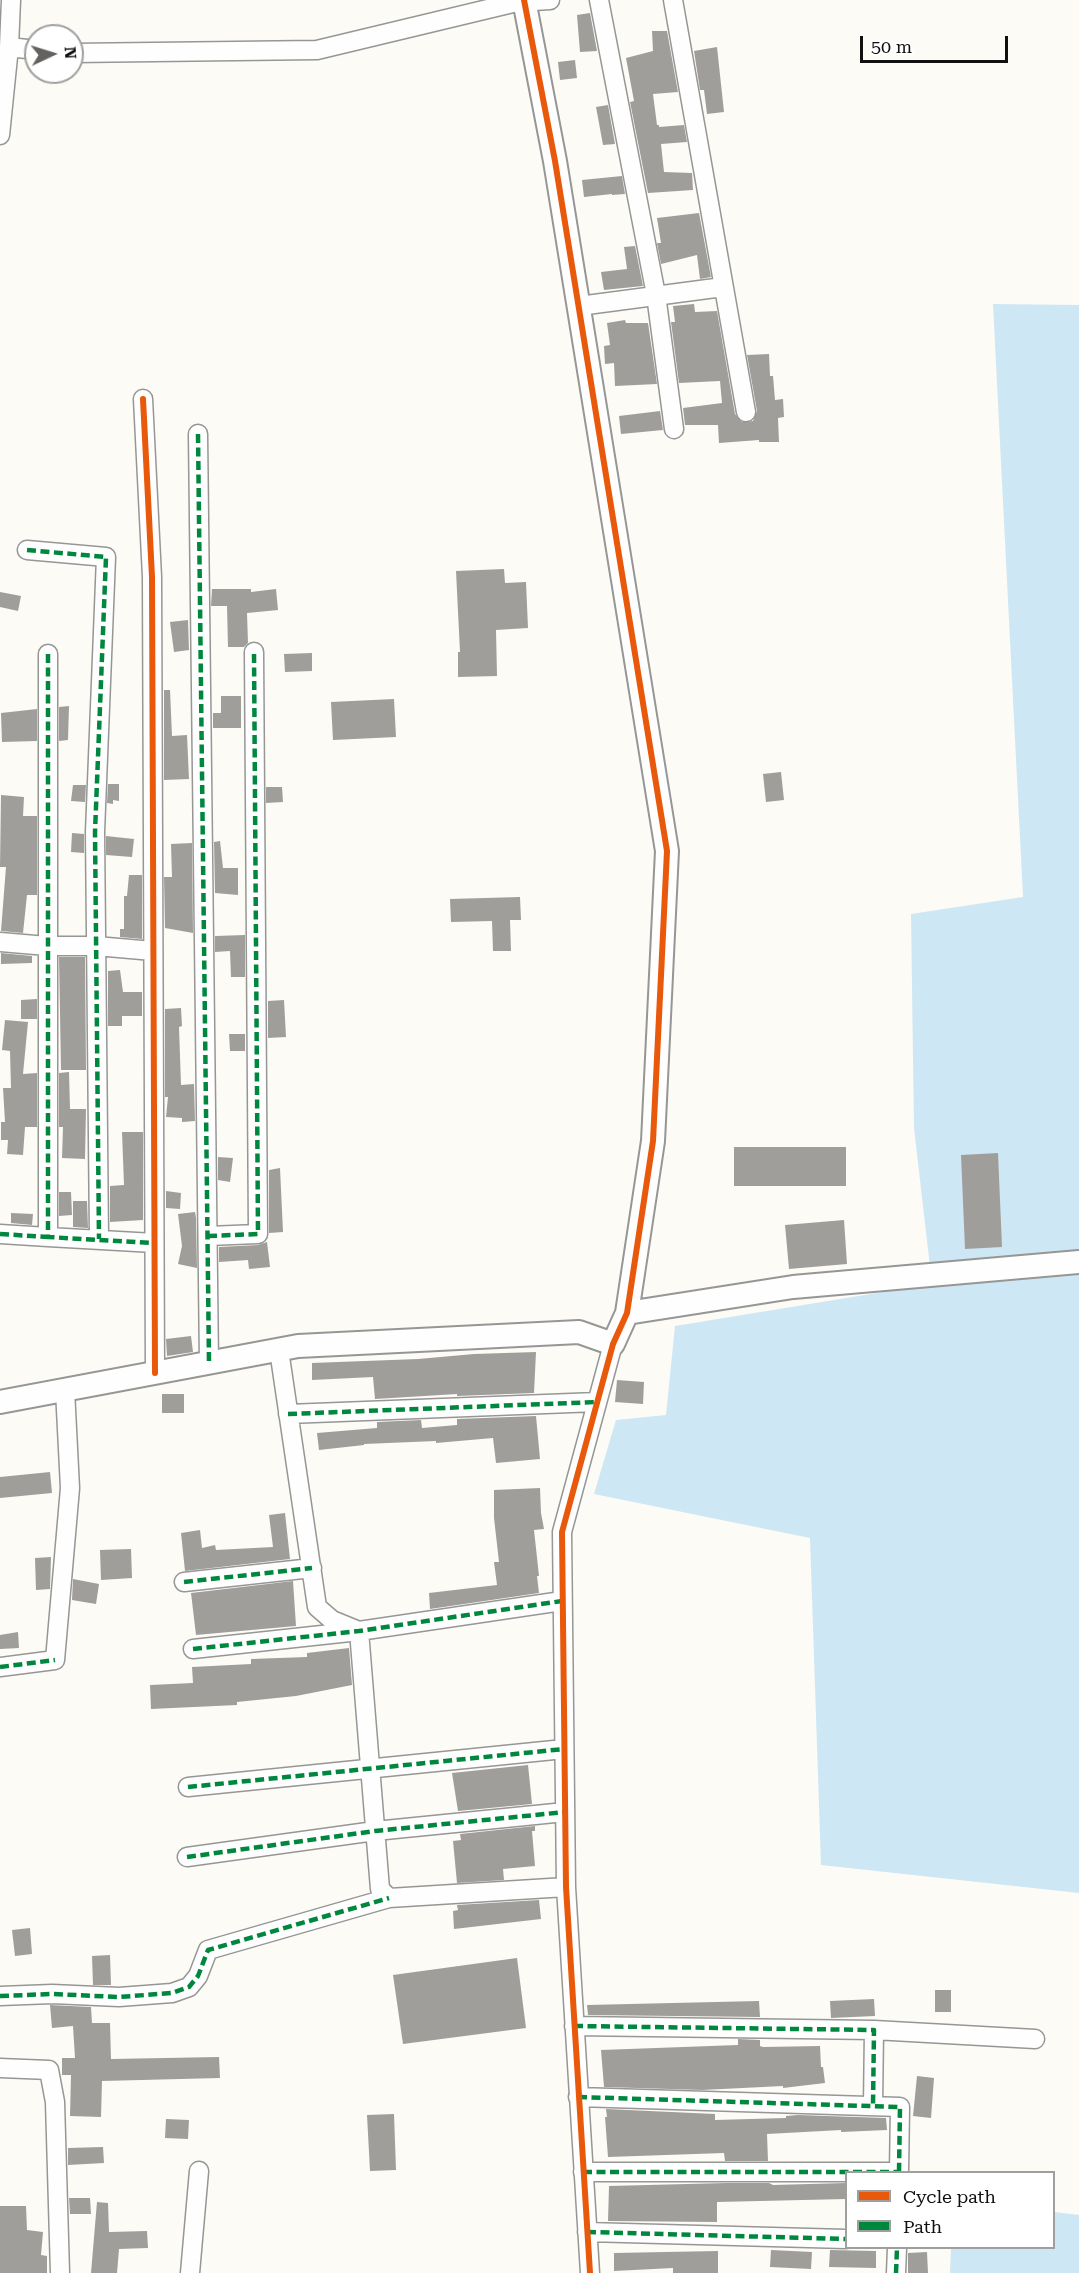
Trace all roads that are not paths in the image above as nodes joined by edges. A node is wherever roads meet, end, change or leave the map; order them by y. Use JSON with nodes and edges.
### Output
{"nodes":[{"id":1,"x":11,"y":0,"type":"edge"},
{"id":2,"x":550,"y":0,"type":"edge"},
{"id":3,"x":599,"y":0,"type":"edge"},
{"id":4,"x":673,"y":0,"type":"edge"},
{"id":5,"x":524,"y":1,"type":"edge"},
{"id":6,"x":9,"y":47,"type":"junction"},
{"id":7,"x":24,"y":49,"type":"edge"},
{"id":8,"x":84,"y":53,"type":"edge"},
{"id":9,"x":0,"y":135,"type":"edge"},
{"id":10,"x":723,"y":287,"type":"junction"},
{"id":11,"x":656,"y":295,"type":"junction"},
{"id":12,"x":579,"y":306,"type":"junction"},
{"id":13,"x":143,"y":399,"type":"dead end"},
{"id":14,"x":746,"y":412,"type":"dead end"},
{"id":15,"x":674,"y":429,"type":"dead end"},
{"id":16,"x":198,"y":434,"type":"dead end"},
{"id":17,"x":27,"y":550,"type":"dead end"},
{"id":18,"x":254,"y":652,"type":"dead end"},
{"id":19,"x":48,"y":654,"type":"dead end"},
{"id":20,"x":0,"y":942,"type":"edge"},
{"id":21,"x":47,"y":946,"type":"junction"},
{"id":22,"x":96,"y":946,"type":"junction"},
{"id":23,"x":153,"y":951,"type":"junction"},
{"id":24,"x":0,"y":1234,"type":"edge"},
{"id":25,"x":208,"y":1236,"type":"junction"},
{"id":26,"x":48,"y":1237,"type":"junction"},
{"id":27,"x":99,"y":1239,"type":"junction"},
{"id":28,"x":154,"y":1243,"type":"junction"},
{"id":29,"x":1079,"y":1262,"type":"edge"},
{"id":30,"x":627,"y":1313,"type":"junction"},
{"id":31,"x":613,"y":1344,"type":"junction"},
{"id":32,"x":279,"y":1350,"type":"junction"},
{"id":33,"x":209,"y":1363,"type":"junction"},
{"id":34,"x":154,"y":1373,"type":"junction"},
{"id":35,"x":65,"y":1390,"type":"junction"},
{"id":36,"x":0,"y":1402,"type":"edge"},
{"id":37,"x":597,"y":1402,"type":"junction"},
{"id":38,"x":288,"y":1414,"type":"junction"},
{"id":39,"x":312,"y":1568,"type":"junction"},
{"id":40,"x":184,"y":1582,"type":"dead end"},
{"id":41,"x":562,"y":1601,"type":"junction"},
{"id":42,"x":359,"y":1631,"type":"junction"},
{"id":43,"x":192,"y":1649,"type":"dead end"},
{"id":44,"x":0,"y":1668,"type":"edge"},
{"id":45,"x":564,"y":1749,"type":"junction"},
{"id":46,"x":370,"y":1767,"type":"junction"},
{"id":47,"x":188,"y":1787,"type":"dead end"},
{"id":48,"x":565,"y":1812,"type":"junction"},
{"id":49,"x":375,"y":1831,"type":"junction"},
{"id":50,"x":187,"y":1857,"type":"dead end"},
{"id":51,"x":566,"y":1887,"type":"junction"},
{"id":52,"x":389,"y":1898,"type":"junction"},
{"id":53,"x":0,"y":1996,"type":"edge"},
{"id":54,"x":574,"y":2026,"type":"junction"},
{"id":55,"x":874,"y":2030,"type":"junction"},
{"id":56,"x":1035,"y":2039,"type":"dead end"},
{"id":57,"x":0,"y":2068,"type":"edge"},
{"id":58,"x":578,"y":2097,"type":"junction"},
{"id":59,"x":873,"y":2106,"type":"junction"},
{"id":60,"x":200,"y":2170,"type":"dead end"},
{"id":61,"x":899,"y":2171,"type":"edge"},
{"id":62,"x":583,"y":2172,"type":"junction"},
{"id":63,"x":845,"y":2172,"type":"edge"},
{"id":64,"x":587,"y":2232,"type":"junction"},
{"id":65,"x":845,"y":2239,"type":"edge"},
{"id":66,"x":897,"y":2249,"type":"edge"},
{"id":67,"x":60,"y":2273,"type":"edge"},
{"id":68,"x":190,"y":2273,"type":"edge"},
{"id":69,"x":590,"y":2273,"type":"edge"},
{"id":70,"x":896,"y":2273,"type":"edge"}],
"edges":[{"from":1,"to":6,"type":"street"},
{"from":2,"to":5,"type":"street"},
{"from":3,"to":11,"type":"street"},
{"from":4,"to":10,"type":"street"},
{"from":5,"to":8,"type":"street"},
{"from":5,"to":12,"type":"street"},
{"from":6,"to":7,"type":"street"},
{"from":6,"to":9,"type":"street"},
{"from":10,"to":11,"type":"street"},
{"from":10,"to":14,"type":"street"},
{"from":11,"to":12,"type":"street"},
{"from":11,"to":15,"type":"street"},
{"from":12,"to":30,"type":"street"},
{"from":13,"to":23,"type":"street"},
{"from":16,"to":25,"type":"street"},
{"from":17,"to":22,"type":"street"},
{"from":18,"to":25,"type":"street"},
{"from":19,"to":21,"type":"street"},
{"from":20,"to":21,"type":"street"},
{"from":21,"to":22,"type":"street"},
{"from":21,"to":26,"type":"street"},
{"from":22,"to":23,"type":"street"},
{"from":22,"to":27,"type":"street"},
{"from":23,"to":28,"type":"street"},
{"from":24,"to":26,"type":"street"},
{"from":25,"to":33,"type":"street"},
{"from":26,"to":27,"type":"street"},
{"from":27,"to":28,"type":"street"},
{"from":28,"to":34,"type":"street"},
{"from":29,"to":30,"type":"street"},
{"from":30,"to":31,"type":"street"},
{"from":31,"to":32,"type":"street"},
{"from":31,"to":37,"type":"street"},
{"from":32,"to":33,"type":"street"},
{"from":32,"to":38,"type":"street"},
{"from":33,"to":34,"type":"street"},
{"from":34,"to":35,"type":"street"},
{"from":35,"to":36,"type":"street"},
{"from":35,"to":44,"type":"street"},
{"from":37,"to":38,"type":"street"},
{"from":37,"to":41,"type":"street"},
{"from":38,"to":39,"type":"street"},
{"from":39,"to":40,"type":"street"},
{"from":39,"to":42,"type":"street"},
{"from":41,"to":42,"type":"street"},
{"from":41,"to":45,"type":"street"},
{"from":42,"to":43,"type":"street"},
{"from":42,"to":46,"type":"street"},
{"from":45,"to":46,"type":"street"},
{"from":45,"to":48,"type":"street"},
{"from":46,"to":47,"type":"street"},
{"from":46,"to":49,"type":"street"},
{"from":48,"to":49,"type":"street"},
{"from":48,"to":51,"type":"street"},
{"from":49,"to":50,"type":"street"},
{"from":49,"to":52,"type":"street"},
{"from":51,"to":52,"type":"street"},
{"from":51,"to":54,"type":"street"},
{"from":52,"to":53,"type":"street"},
{"from":54,"to":55,"type":"street"},
{"from":54,"to":58,"type":"street"},
{"from":55,"to":56,"type":"street"},
{"from":55,"to":59,"type":"street"},
{"from":57,"to":67,"type":"street"},
{"from":58,"to":59,"type":"street"},
{"from":58,"to":62,"type":"street"},
{"from":59,"to":61,"type":"street"},
{"from":60,"to":68,"type":"street"},
{"from":62,"to":63,"type":"street"},
{"from":62,"to":64,"type":"street"},
{"from":64,"to":65,"type":"street"},
{"from":64,"to":69,"type":"street"},
{"from":66,"to":70,"type":"street"}]}
